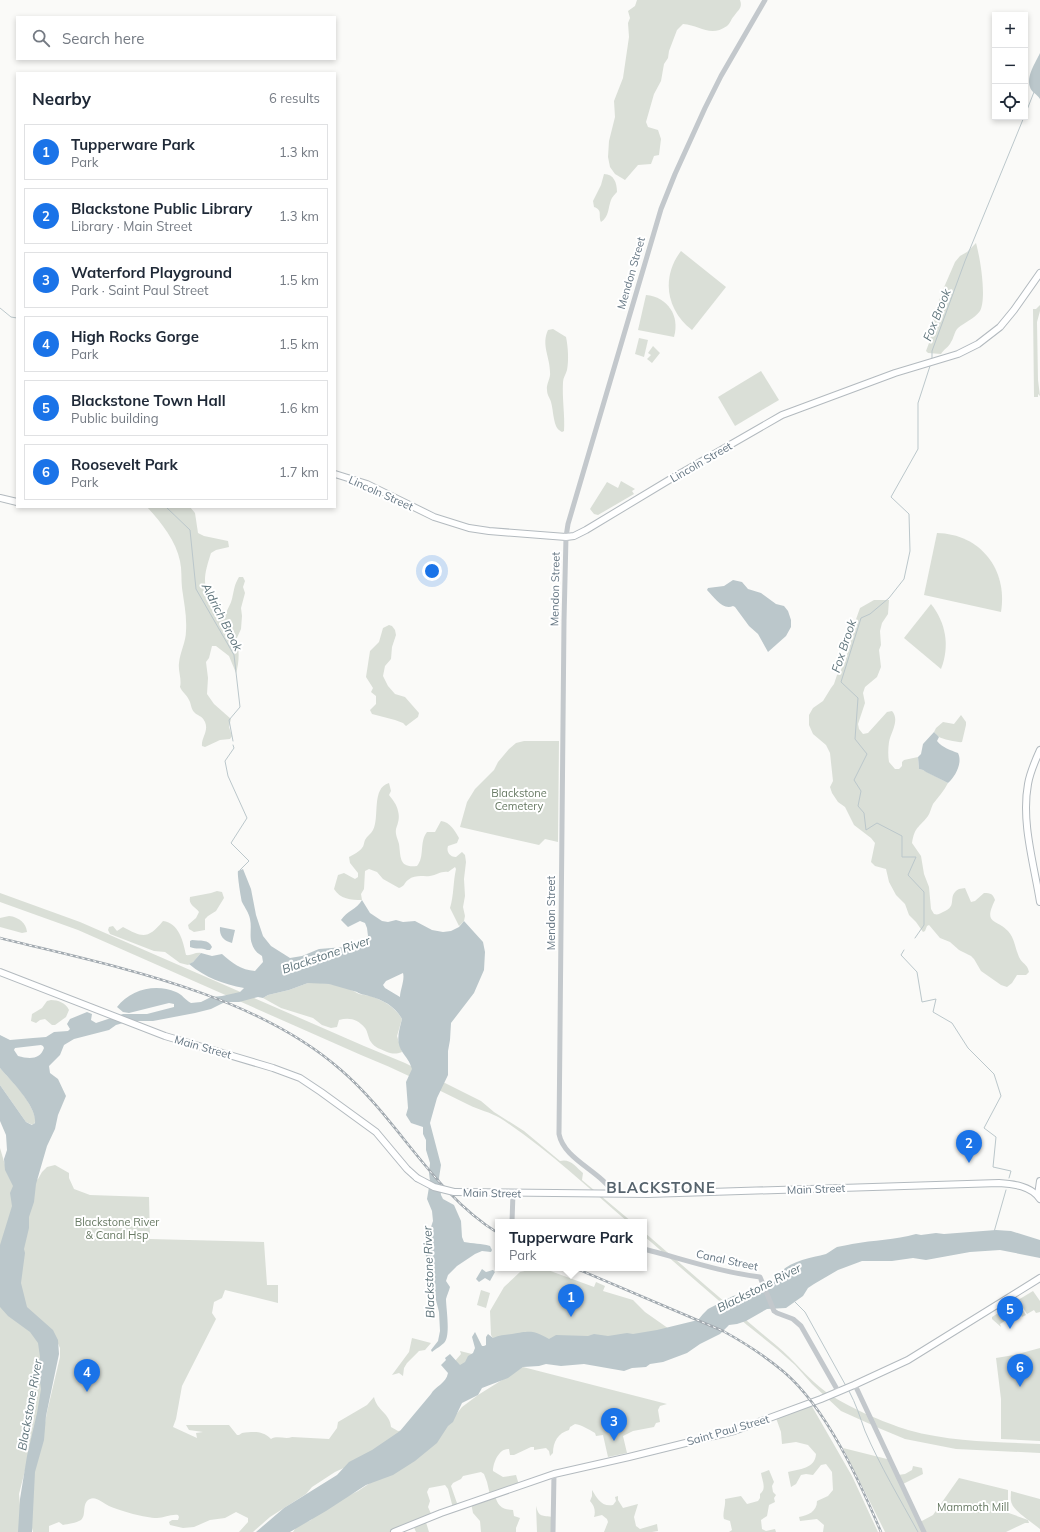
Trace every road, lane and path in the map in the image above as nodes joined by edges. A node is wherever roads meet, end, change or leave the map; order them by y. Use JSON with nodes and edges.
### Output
{"nodes":[{"id":1,"x":765,"y":0,"type":"edge"},
{"id":2,"x":1040,"y":273,"type":"edge"},
{"id":3,"x":336,"y":474,"type":"edge"},
{"id":4,"x":0,"y":498,"type":"edge"},
{"id":5,"x":16,"y":502,"type":"edge"},
{"id":6,"x":566,"y":536,"type":"junction"},
{"id":7,"x":1040,"y":750,"type":"edge"},
{"id":8,"x":1040,"y":902,"type":"edge"},
{"id":9,"x":0,"y":972,"type":"edge"},
{"id":10,"x":1040,"y":1181,"type":"edge"},
{"id":11,"x":513,"y":1193,"type":"junction"},
{"id":12,"x":614,"y":1194,"type":"junction"},
{"id":13,"x":1039,"y":1197,"type":"edge"},
{"id":14,"x":512,"y":1219,"type":"edge"},
{"id":15,"x":647,"y":1250,"type":"edge"},
{"id":16,"x":1040,"y":1278,"type":"edge"},
{"id":17,"x":855,"y":1385,"type":"junction"},
{"id":18,"x":838,"y":1391,"type":"junction"},
{"id":19,"x":554,"y":1474,"type":"junction"},
{"id":20,"x":394,"y":1532,"type":"edge"},
{"id":21,"x":553,"y":1532,"type":"edge"},
{"id":22,"x":924,"y":1532,"type":"edge"}],
"edges":[{"from":1,"to":6,"type":"street","name":"Mendon Street"},
{"from":2,"to":6,"type":"main road","name":"Lincoln Street"},
{"from":3,"to":6,"type":"main road","name":"Lincoln Street"},
{"from":4,"to":5,"type":"main road"},
{"from":6,"to":12,"type":"street","name":"Mendon Street"},
{"from":7,"to":8,"type":"main road"},
{"from":9,"to":11,"type":"main road","name":"Main Street","bridge":true},
{"from":10,"to":13,"type":"main road"},
{"from":11,"to":12,"type":"main road","name":"Main Street"},
{"from":11,"to":14,"type":"street"},
{"from":12,"to":13,"type":"main road","name":"Main Street"},
{"from":15,"to":18,"type":"street","name":"Canal Street"},
{"from":16,"to":17,"type":"main road","name":"Saint Paul Street"},
{"from":17,"to":18,"type":"main road","name":"Saint Paul Street"},
{"from":17,"to":22,"type":"street"},
{"from":18,"to":19,"type":"main road","name":"Saint Paul Street"},
{"from":19,"to":20,"type":"main road","name":"Saint Paul Street"},
{"from":19,"to":21,"type":"street"}]}
